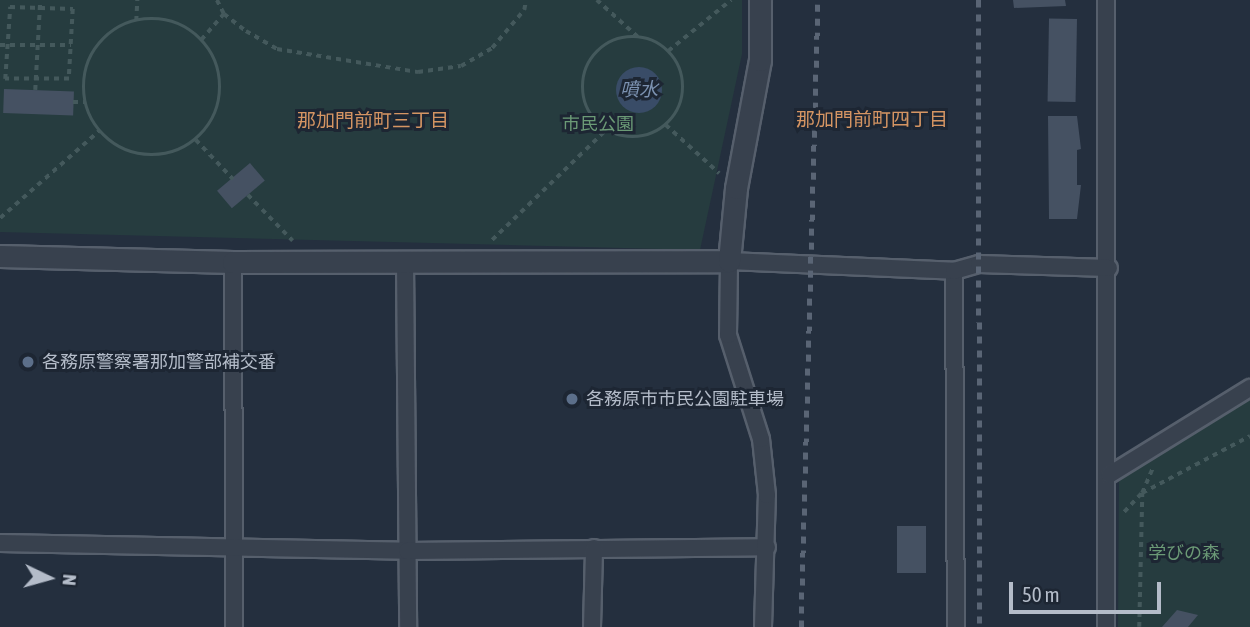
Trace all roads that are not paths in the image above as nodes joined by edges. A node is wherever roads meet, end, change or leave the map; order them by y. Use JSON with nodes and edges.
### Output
{"nodes":[{"id":1,"x":760,"y":0,"type":"edge"},
{"id":2,"x":1106,"y":0,"type":"edge"},
{"id":3,"x":0,"y":256,"type":"edge"},
{"id":4,"x":729,"y":261,"type":"junction"},
{"id":5,"x":233,"y":262,"type":"junction"},
{"id":6,"x":405,"y":262,"type":"junction"},
{"id":7,"x":1109,"y":268,"type":"junction"},
{"id":8,"x":954,"y":271,"type":"junction"},
{"id":9,"x":1250,"y":388,"type":"edge"},
{"id":10,"x":1109,"y":475,"type":"junction"},
{"id":11,"x":0,"y":543,"type":"edge"},
{"id":12,"x":233,"y":547,"type":"junction"},
{"id":13,"x":767,"y":547,"type":"junction"},
{"id":14,"x":594,"y":548,"type":"junction"},
{"id":15,"x":407,"y":551,"type":"junction"},
{"id":16,"x":234,"y":627,"type":"edge"},
{"id":17,"x":408,"y":627,"type":"edge"},
{"id":18,"x":592,"y":627,"type":"edge"},
{"id":19,"x":763,"y":627,"type":"edge"},
{"id":20,"x":956,"y":627,"type":"edge"},
{"id":21,"x":1106,"y":627,"type":"edge"}],
"edges":[{"from":1,"to":4,"type":"street"},
{"from":2,"to":7,"type":"street"},
{"from":3,"to":5,"type":"street"},
{"from":4,"to":6,"type":"street"},
{"from":4,"to":8,"type":"street"},
{"from":4,"to":13,"type":"street"},
{"from":5,"to":6,"type":"street"},
{"from":5,"to":12,"type":"street"},
{"from":6,"to":15,"type":"street"},
{"from":7,"to":8,"type":"street"},
{"from":7,"to":10,"type":"street"},
{"from":8,"to":20,"type":"street"},
{"from":9,"to":10,"type":"street"},
{"from":10,"to":21,"type":"street"},
{"from":11,"to":12,"type":"street"},
{"from":12,"to":15,"type":"street"},
{"from":12,"to":16,"type":"street"},
{"from":13,"to":14,"type":"street"},
{"from":13,"to":19,"type":"street"},
{"from":14,"to":15,"type":"street"},
{"from":14,"to":18,"type":"street"},
{"from":15,"to":17,"type":"street"}]}
